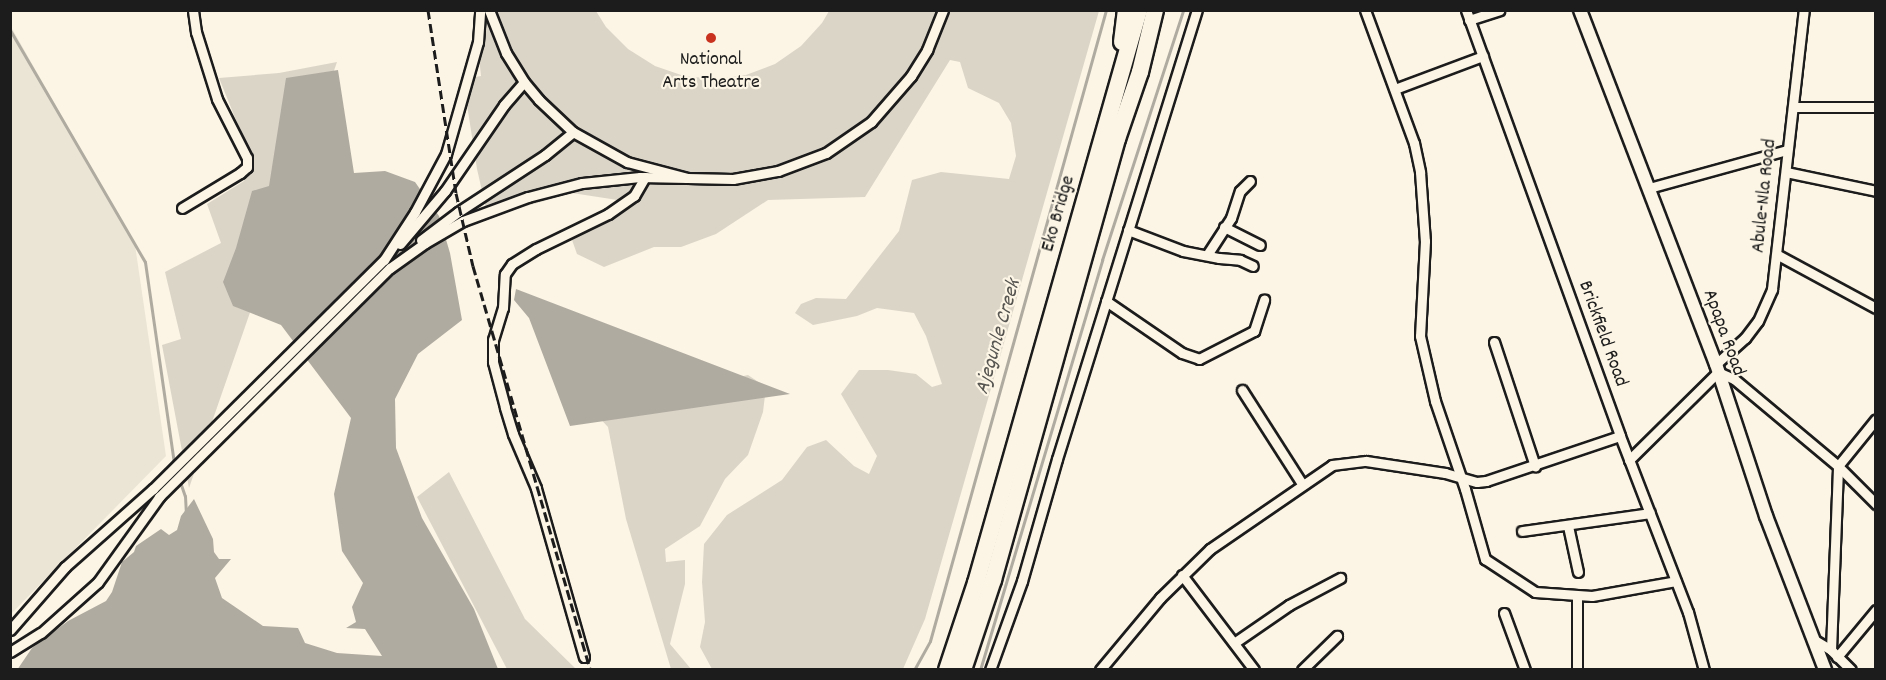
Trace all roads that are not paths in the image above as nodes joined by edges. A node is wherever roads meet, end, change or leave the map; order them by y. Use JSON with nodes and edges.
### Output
{"nodes":[{"id":1,"x":193,"y":10,"type":"edge"},
{"id":2,"x":480,"y":10,"type":"edge"},
{"id":3,"x":489,"y":10,"type":"edge"},
{"id":4,"x":943,"y":10,"type":"edge"},
{"id":5,"x":1126,"y":10,"type":"edge"},
{"id":6,"x":1139,"y":10,"type":"edge"},
{"id":7,"x":1155,"y":10,"type":"edge"},
{"id":8,"x":1163,"y":10,"type":"edge"},
{"id":9,"x":1197,"y":10,"type":"edge"},
{"id":10,"x":1365,"y":10,"type":"edge"},
{"id":11,"x":1466,"y":10,"type":"edge"},
{"id":12,"x":1499,"y":10,"type":"edge"},
{"id":13,"x":1580,"y":10,"type":"edge"},
{"id":14,"x":1803,"y":10,"type":"edge"},
{"id":15,"x":1469,"y":20,"type":"junction"},
{"id":16,"x":1483,"y":56,"type":"junction"},
{"id":17,"x":1140,"y":72,"type":"junction"},
{"id":18,"x":524,"y":82,"type":"junction"},
{"id":19,"x":1395,"y":89,"type":"junction"},
{"id":20,"x":1114,"y":94,"type":"junction"},
{"id":21,"x":1794,"y":106,"type":"junction"},
{"id":22,"x":1875,"y":107,"type":"edge"},
{"id":23,"x":573,"y":132,"type":"junction"},
{"id":24,"x":1787,"y":150,"type":"junction"},
{"id":25,"x":1786,"y":172,"type":"junction"},
{"id":26,"x":645,"y":177,"type":"junction"},
{"id":27,"x":687,"y":178,"type":"junction"},
{"id":28,"x":1250,"y":181,"type":"dead end"},
{"id":29,"x":1649,"y":188,"type":"junction"},
{"id":30,"x":1875,"y":191,"type":"edge"},
{"id":31,"x":182,"y":208,"type":"dead end"},
{"id":32,"x":1224,"y":227,"type":"junction"},
{"id":33,"x":1128,"y":230,"type":"junction"},
{"id":34,"x":1260,"y":245,"type":"dead end"},
{"id":35,"x":1207,"y":255,"type":"junction"},
{"id":36,"x":1778,"y":255,"type":"junction"},
{"id":37,"x":387,"y":264,"type":"junction"},
{"id":38,"x":1253,"y":266,"type":"dead end"},
{"id":39,"x":1264,"y":300,"type":"dead end"},
{"id":40,"x":1106,"y":302,"type":"junction"},
{"id":41,"x":1875,"y":308,"type":"edge"},
{"id":42,"x":1494,"y":342,"type":"dead end"},
{"id":43,"x":1717,"y":368,"type":"junction"},
{"id":44,"x":1242,"y":390,"type":"dead end"},
{"id":45,"x":1875,"y":419,"type":"edge"},
{"id":46,"x":1620,"y":436,"type":"junction"},
{"id":47,"x":1629,"y":460,"type":"junction"},
{"id":48,"x":1535,"y":466,"type":"junction"},
{"id":49,"x":1838,"y":466,"type":"junction"},
{"id":50,"x":1460,"y":477,"type":"junction"},
{"id":51,"x":1302,"y":484,"type":"junction"},
{"id":52,"x":156,"y":493,"type":"junction"},
{"id":53,"x":1875,"y":504,"type":"edge"},
{"id":54,"x":1650,"y":513,"type":"junction"},
{"id":55,"x":1568,"y":526,"type":"junction"},
{"id":56,"x":1522,"y":531,"type":"dead end"},
{"id":57,"x":1578,"y":572,"type":"dead end"},
{"id":58,"x":1182,"y":575,"type":"junction"},
{"id":59,"x":1340,"y":578,"type":"dead end"},
{"id":60,"x":1676,"y":581,"type":"junction"},
{"id":61,"x":1577,"y":596,"type":"junction"},
{"id":62,"x":1875,"y":610,"type":"edge"},
{"id":63,"x":1504,"y":613,"type":"dead end"},
{"id":64,"x":10,"y":630,"type":"edge"},
{"id":65,"x":1337,"y":636,"type":"dead end"},
{"id":66,"x":1813,"y":639,"type":"junction"},
{"id":67,"x":1234,"y":643,"type":"junction"},
{"id":68,"x":10,"y":652,"type":"edge"},
{"id":69,"x":1834,"y":653,"type":"junction"},
{"id":70,"x":584,"y":657,"type":"dead end"},
{"id":71,"x":947,"y":669,"type":"edge"},
{"id":72,"x":963,"y":669,"type":"edge"},
{"id":73,"x":990,"y":669,"type":"edge"},
{"id":74,"x":1100,"y":669,"type":"edge"},
{"id":75,"x":1254,"y":669,"type":"edge"},
{"id":76,"x":1302,"y":669,"type":"edge"},
{"id":77,"x":1525,"y":669,"type":"edge"},
{"id":78,"x":1577,"y":669,"type":"edge"},
{"id":79,"x":1704,"y":669,"type":"edge"},
{"id":80,"x":1825,"y":669,"type":"edge"},
{"id":81,"x":1851,"y":669,"type":"edge"}],
"edges":[{"from":1,"to":31,"type":"street"},
{"from":2,"to":37,"type":"street"},
{"from":3,"to":18,"type":"street"},
{"from":4,"to":27,"type":"street"},
{"from":5,"to":20,"type":"highway"},
{"from":6,"to":20,"type":"highway","name":"Eko Bridge"},
{"from":7,"to":17,"type":"highway","name":"Eko Bridge"},
{"from":8,"to":17,"type":"highway"},
{"from":9,"to":33,"type":"street"},
{"from":10,"to":19,"type":"street"},
{"from":11,"to":15,"type":"street","name":"Brickfield Road"},
{"from":12,"to":15,"type":"street"},
{"from":13,"to":29,"type":"street","name":"Apapa Road"},
{"from":14,"to":21,"type":"street","name":"Abule-Nla Road"},
{"from":15,"to":16,"type":"street","name":"Brickfield Road"},
{"from":16,"to":19,"type":"street"},
{"from":16,"to":46,"type":"street","name":"Brickfield Road"},
{"from":17,"to":72,"type":"highway","name":"Eko Bridge"},
{"from":18,"to":23,"type":"street"},
{"from":18,"to":37,"type":"street"},
{"from":19,"to":50,"type":"street"},
{"from":20,"to":71,"type":"highway","name":"Eko Bridge"},
{"from":21,"to":22,"type":"street"},
{"from":21,"to":24,"type":"street","name":"Abule-Nla Road"},
{"from":23,"to":27,"type":"street"},
{"from":23,"to":37,"type":"street"},
{"from":24,"to":25,"type":"street","name":"Abule-Nla Road"},
{"from":24,"to":29,"type":"street"},
{"from":25,"to":30,"type":"street"},
{"from":25,"to":36,"type":"street","name":"Abule-Nla Road"},
{"from":26,"to":27,"type":"street"},
{"from":26,"to":37,"type":"street"},
{"from":26,"to":70,"type":"street"},
{"from":28,"to":32,"type":"street"},
{"from":29,"to":43,"type":"street","name":"Apapa Road"},
{"from":32,"to":34,"type":"street"},
{"from":32,"to":35,"type":"street"},
{"from":33,"to":35,"type":"street"},
{"from":33,"to":40,"type":"street"},
{"from":35,"to":38,"type":"street"},
{"from":36,"to":41,"type":"street"},
{"from":36,"to":43,"type":"street","name":"Abule-Nla Road"},
{"from":37,"to":52,"type":"street"},
{"from":39,"to":40,"type":"street"},
{"from":40,"to":73,"type":"street"},
{"from":42,"to":48,"type":"street"},
{"from":43,"to":47,"type":"street","name":"Abule-Nla Road"},
{"from":43,"to":49,"type":"street"},
{"from":43,"to":66,"type":"street","name":"Apapa Road"},
{"from":44,"to":51,"type":"street"},
{"from":45,"to":49,"type":"street"},
{"from":46,"to":47,"type":"street","name":"Brickfield Road"},
{"from":46,"to":48,"type":"street"},
{"from":47,"to":54,"type":"street","name":"Brickfield Road"},
{"from":48,"to":50,"type":"street"},
{"from":49,"to":53,"type":"street"},
{"from":49,"to":69,"type":"street"},
{"from":50,"to":51,"type":"street"},
{"from":50,"to":61,"type":"street"},
{"from":51,"to":58,"type":"street"},
{"from":52,"to":64,"type":"street"},
{"from":52,"to":68,"type":"street"},
{"from":54,"to":55,"type":"street"},
{"from":54,"to":60,"type":"street","name":"Brickfield Road"},
{"from":55,"to":56,"type":"street"},
{"from":55,"to":57,"type":"street"},
{"from":58,"to":67,"type":"street"},
{"from":58,"to":74,"type":"street"},
{"from":59,"to":67,"type":"street"},
{"from":60,"to":61,"type":"street"},
{"from":60,"to":79,"type":"street","name":"Brickfield Road"},
{"from":61,"to":78,"type":"street"},
{"from":62,"to":69,"type":"street"},
{"from":63,"to":77,"type":"street"},
{"from":65,"to":76,"type":"street"},
{"from":66,"to":69,"type":"street"},
{"from":66,"to":80,"type":"street","name":"Apapa Road"},
{"from":67,"to":75,"type":"street"},
{"from":69,"to":81,"type":"street"}]}
